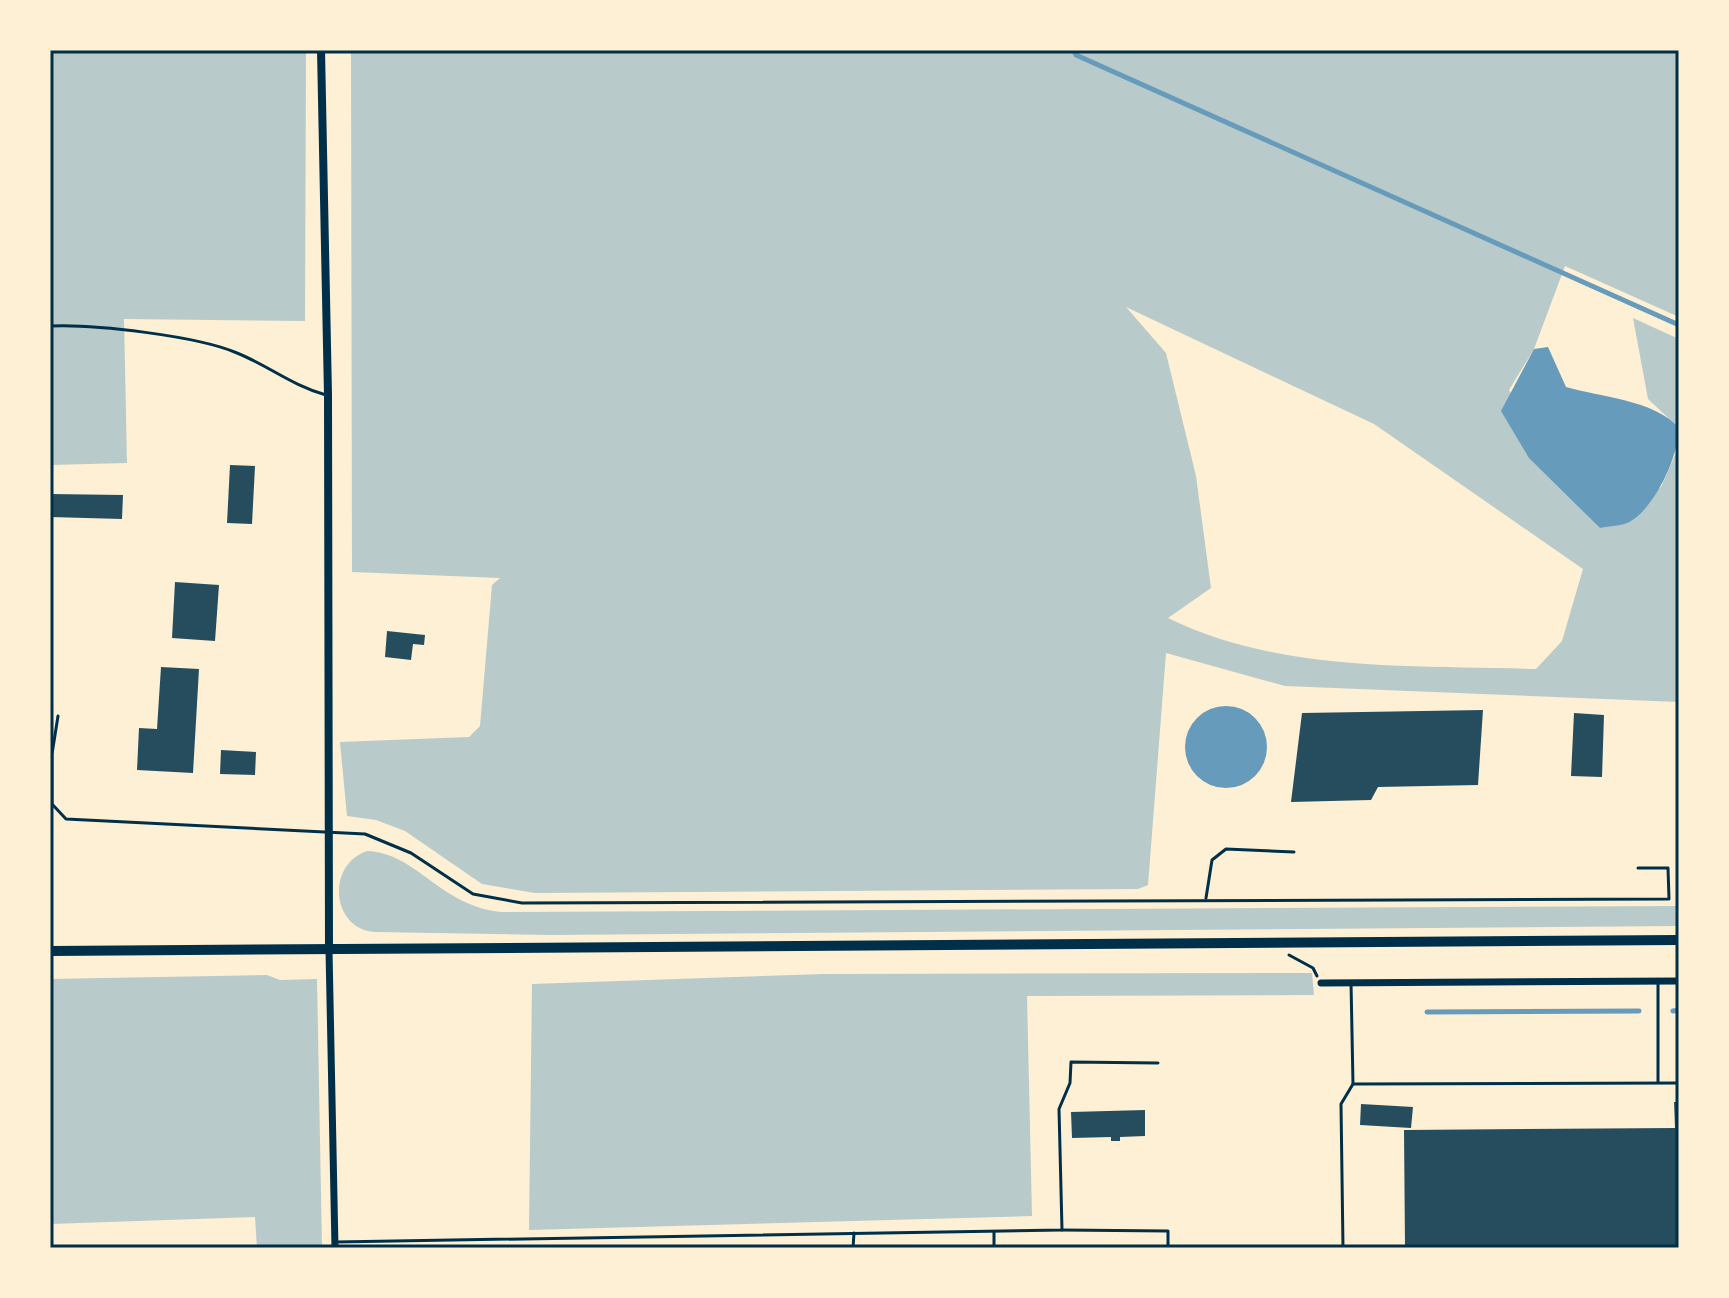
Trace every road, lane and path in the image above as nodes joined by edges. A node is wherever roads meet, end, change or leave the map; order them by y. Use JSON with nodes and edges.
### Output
{"nodes":[{"id":1,"x":321,"y":50,"type":"edge"},
{"id":2,"x":50,"y":326,"type":"edge"},
{"id":3,"x":328,"y":395,"type":"junction"},
{"id":4,"x":58,"y":716,"type":"dead end"},
{"id":5,"x":327,"y":832,"type":"junction"},
{"id":6,"x":1294,"y":852,"type":"dead end"},
{"id":7,"x":1638,"y":868,"type":"dead end"},
{"id":8,"x":1206,"y":899,"type":"junction"},
{"id":9,"x":1679,"y":940,"type":"edge"},
{"id":10,"x":1268,"y":943,"type":"junction"},
{"id":11,"x":329,"y":950,"type":"junction"},
{"id":12,"x":50,"y":951,"type":"edge"},
{"id":13,"x":1658,"y":981,"type":"junction"},
{"id":14,"x":1679,"y":981,"type":"edge"},
{"id":15,"x":1351,"y":982,"type":"junction"},
{"id":16,"x":1321,"y":983,"type":"joint"},
{"id":17,"x":1158,"y":1063,"type":"dead end"},
{"id":18,"x":1658,"y":1082,"type":"junction"},
{"id":19,"x":1679,"y":1083,"type":"edge"},
{"id":20,"x":1353,"y":1084,"type":"junction"},
{"id":21,"x":994,"y":1230,"type":"junction"},
{"id":22,"x":1062,"y":1230,"type":"junction"},
{"id":23,"x":854,"y":1233,"type":"junction"},
{"id":24,"x":335,"y":1245,"type":"edge"},
{"id":25,"x":853,"y":1248,"type":"edge"},
{"id":26,"x":994,"y":1248,"type":"edge"},
{"id":27,"x":1168,"y":1248,"type":"edge"},
{"id":28,"x":1343,"y":1248,"type":"edge"}],
"edges":[{"from":1,"to":3,"type":"street"},
{"from":2,"to":3,"type":"lane"},
{"from":3,"to":5,"type":"street"},
{"from":4,"to":5,"type":"lane"},
{"from":5,"to":8,"type":"lane"},
{"from":5,"to":11,"type":"street"},
{"from":6,"to":8,"type":"lane"},
{"from":7,"to":8,"type":"lane"},
{"from":9,"to":10,"type":"main road"},
{"from":10,"to":11,"type":"main road"},
{"from":10,"to":16,"type":"path"},
{"from":11,"to":12,"type":"main road"},
{"from":11,"to":24,"type":"street"},
{"from":13,"to":14,"type":"street"},
{"from":13,"to":15,"type":"street"},
{"from":13,"to":18,"type":"lane"},
{"from":15,"to":16,"type":"street"},
{"from":15,"to":20,"type":"lane"},
{"from":17,"to":22,"type":"lane"},
{"from":18,"to":19,"type":"lane"},
{"from":18,"to":20,"type":"lane"},
{"from":20,"to":28,"type":"lane"},
{"from":21,"to":22,"type":"lane"},
{"from":21,"to":23,"type":"lane"},
{"from":21,"to":26,"type":"lane"},
{"from":22,"to":27,"type":"lane"},
{"from":23,"to":24,"type":"lane"},
{"from":23,"to":25,"type":"lane"}]}
